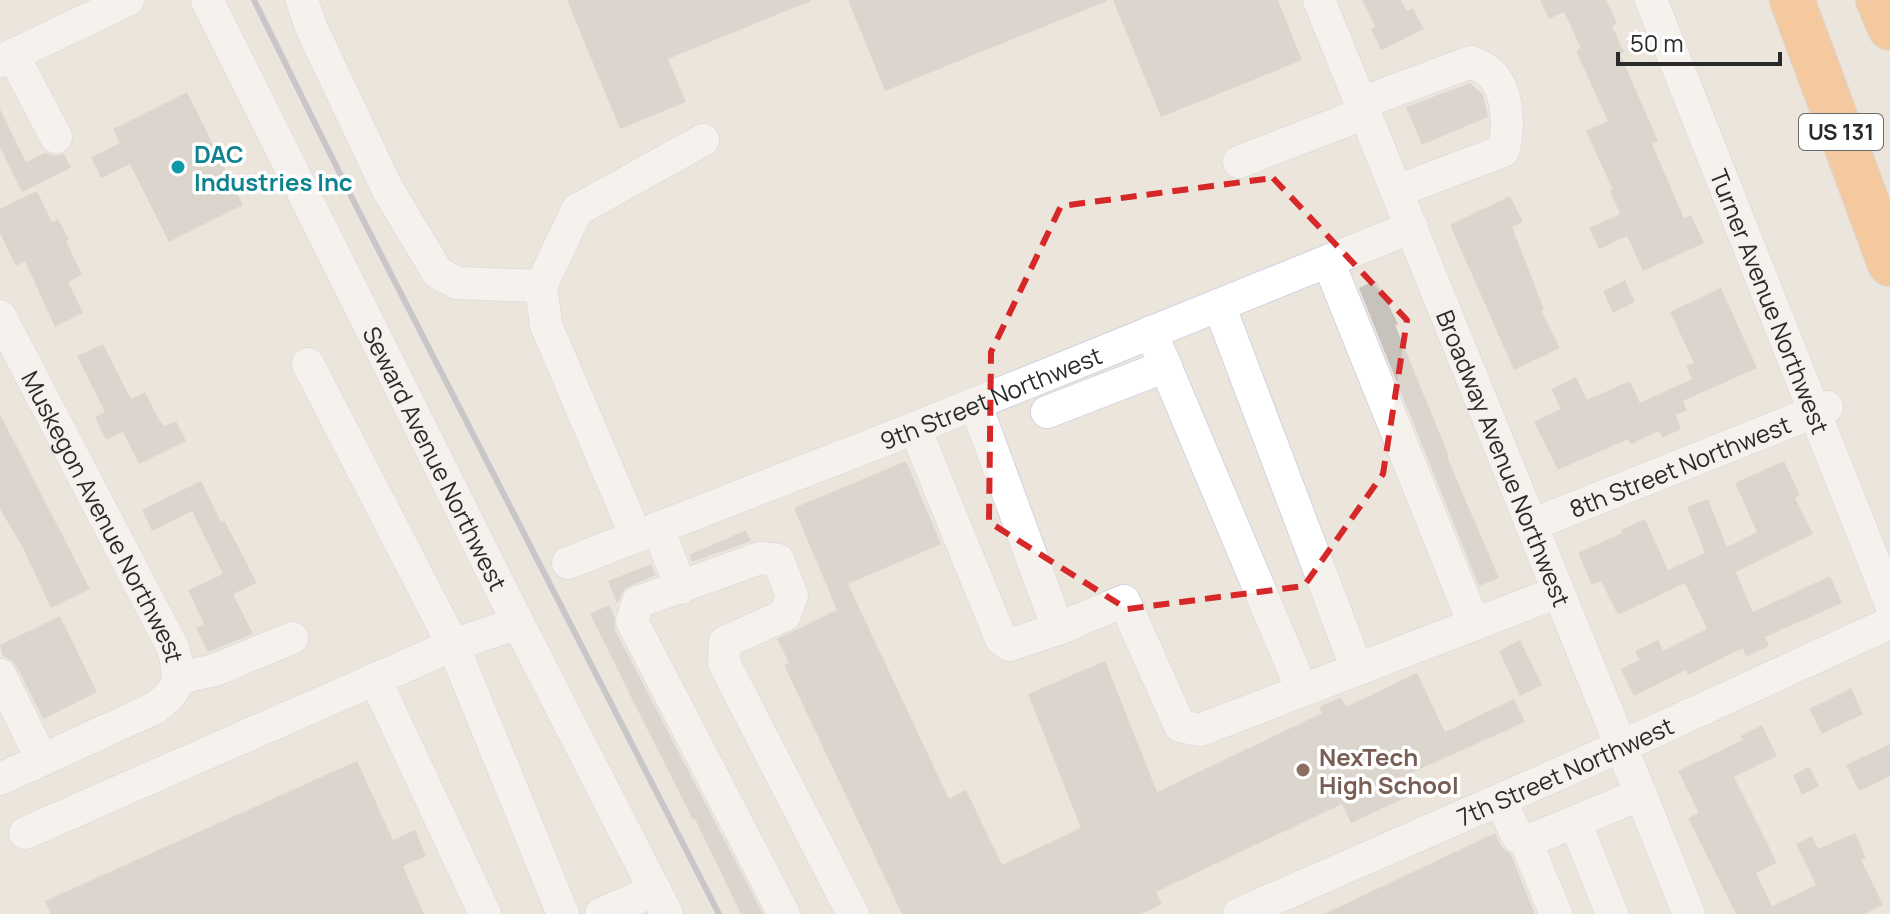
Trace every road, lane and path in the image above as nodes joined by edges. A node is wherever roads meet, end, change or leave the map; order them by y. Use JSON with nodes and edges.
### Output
{"nodes":[{"id":1,"x":128,"y":0,"type":"edge"},
{"id":2,"x":207,"y":0,"type":"edge"},
{"id":3,"x":302,"y":0,"type":"edge"},
{"id":4,"x":1319,"y":0,"type":"edge"},
{"id":5,"x":1651,"y":0,"type":"edge"},
{"id":6,"x":1792,"y":0,"type":"edge"},
{"id":7,"x":1878,"y":0,"type":"edge"},
{"id":8,"x":89,"y":8,"type":"edge"},
{"id":9,"x":1890,"y":28,"type":"edge"},
{"id":10,"x":6,"y":58,"type":"edge"},
{"id":11,"x":1363,"y":108,"type":"junction"},
{"id":12,"x":56,"y":137,"type":"dead end"},
{"id":13,"x":703,"y":140,"type":"dead end"},
{"id":14,"x":1239,"y":162,"type":"dead end"},
{"id":15,"x":1397,"y":191,"type":"junction"},
{"id":16,"x":1412,"y":227,"type":"junction"},
{"id":17,"x":1328,"y":261,"type":"junction"},
{"id":18,"x":1890,"y":264,"type":"edge"},
{"id":19,"x":541,"y":286,"type":"junction"},
{"id":20,"x":1219,"y":305,"type":"junction"},
{"id":21,"x":0,"y":316,"type":"edge"},
{"id":22,"x":1151,"y":332,"type":"junction"},
{"id":23,"x":308,"y":364,"type":"dead end"},
{"id":24,"x":1166,"y":366,"type":"junction"},
{"id":25,"x":975,"y":403,"type":"junction"},
{"id":26,"x":1820,"y":410,"type":"junction"},
{"id":27,"x":1047,"y":412,"type":"dead end"},
{"id":28,"x":915,"y":428,"type":"junction"},
{"id":29,"x":1531,"y":525,"type":"junction"},
{"id":30,"x":647,"y":532,"type":"junction"},
{"id":31,"x":568,"y":563,"type":"dead end"},
{"id":32,"x":681,"y":588,"type":"junction"},
{"id":33,"x":1558,"y":592,"type":"junction"},
{"id":34,"x":1890,"y":602,"type":"edge"},
{"id":35,"x":518,"y":623,"type":"junction"},
{"id":36,"x":1890,"y":623,"type":"edge"},
{"id":37,"x":1474,"y":624,"type":"junction"},
{"id":38,"x":1058,"y":629,"type":"junction"},
{"id":39,"x":292,"y":638,"type":"dead end"},
{"id":40,"x":453,"y":645,"type":"junction"},
{"id":41,"x":1357,"y":669,"type":"junction"},
{"id":42,"x":0,"y":675,"type":"edge"},
{"id":43,"x":179,"y":678,"type":"junction"},
{"id":44,"x":375,"y":679,"type":"junction"},
{"id":45,"x":1302,"y":690,"type":"junction"},
{"id":46,"x":1622,"y":746,"type":"junction"},
{"id":47,"x":42,"y":760,"type":"junction"},
{"id":48,"x":0,"y":779,"type":"edge"},
{"id":49,"x":1641,"y":794,"type":"junction"},
{"id":50,"x":1500,"y":800,"type":"junction"},
{"id":51,"x":1575,"y":822,"type":"junction"},
{"id":52,"x":25,"y":833,"type":"dead end"},
{"id":53,"x":1526,"y":842,"type":"junction"},
{"id":54,"x":661,"y":902,"type":"edge"},
{"id":55,"x":485,"y":914,"type":"edge"},
{"id":56,"x":563,"y":914,"type":"edge"},
{"id":57,"x":601,"y":914,"type":"edge"},
{"id":58,"x":784,"y":914,"type":"edge"},
{"id":59,"x":853,"y":914,"type":"edge"},
{"id":60,"x":1239,"y":914,"type":"edge"},
{"id":61,"x":1556,"y":914,"type":"edge"},
{"id":62,"x":1612,"y":914,"type":"edge"},
{"id":63,"x":1689,"y":914,"type":"edge"}],
"edges":[{"from":1,"to":8,"type":"street"},
{"from":2,"to":35,"type":"street","name":"Seward Avenue Northwest"},
{"from":3,"to":19,"type":"street"},
{"from":4,"to":11,"type":"street","name":"Broadway Avenue Northwest"},
{"from":5,"to":26,"type":"street","name":"Turner Avenue Northwest"},
{"from":6,"to":18,"type":"highway","number":"US 131"},
{"from":7,"to":9,"type":"highway"},
{"from":8,"to":10,"type":"street"},
{"from":10,"to":12,"type":"street"},
{"from":11,"to":14,"type":"street"},
{"from":11,"to":15,"type":"street","name":"Broadway Avenue Northwest"},
{"from":11,"to":15,"type":"street"},
{"from":13,"to":19,"type":"street"},
{"from":15,"to":16,"type":"street","name":"Broadway Avenue Northwest"},
{"from":16,"to":17,"type":"street","name":"9th Street Northwest"},
{"from":16,"to":29,"type":"street","name":"Broadway Avenue Northwest"},
{"from":17,"to":20,"type":"street","name":"9th Street Northwest"},
{"from":17,"to":37,"type":"street"},
{"from":19,"to":30,"type":"street"},
{"from":20,"to":22,"type":"street","name":"9th Street Northwest"},
{"from":20,"to":41,"type":"street"},
{"from":21,"to":43,"type":"street","name":"Muskegon Avenue Northwest"},
{"from":22,"to":24,"type":"street"},
{"from":22,"to":25,"type":"street","name":"9th Street Northwest"},
{"from":23,"to":40,"type":"street"},
{"from":24,"to":27,"type":"street"},
{"from":24,"to":45,"type":"street"},
{"from":25,"to":28,"type":"street","name":"9th Street Northwest"},
{"from":25,"to":38,"type":"street"},
{"from":26,"to":29,"type":"street","name":"8th Street Northwest"},
{"from":26,"to":34,"type":"street","name":"Turner Avenue Northwest"},
{"from":28,"to":30,"type":"street","name":"9th Street Northwest"},
{"from":28,"to":38,"type":"street"},
{"from":29,"to":33,"type":"street","name":"Broadway Avenue Northwest"},
{"from":30,"to":31,"type":"street","name":"9th Street Northwest"},
{"from":30,"to":32,"type":"street"},
{"from":32,"to":58,"type":"street"},
{"from":32,"to":59,"type":"street"},
{"from":33,"to":37,"type":"street"},
{"from":33,"to":46,"type":"street","name":"Broadway Avenue Northwest"},
{"from":35,"to":40,"type":"street"},
{"from":35,"to":54,"type":"street","name":"Seward Avenue Northwest"},
{"from":36,"to":46,"type":"street","name":"7th Street Northwest"},
{"from":37,"to":41,"type":"street"},
{"from":38,"to":45,"type":"street"},
{"from":39,"to":43,"type":"street"},
{"from":40,"to":44,"type":"street"},
{"from":40,"to":56,"type":"street"},
{"from":41,"to":45,"type":"street"},
{"from":42,"to":47,"type":"street"},
{"from":43,"to":47,"type":"street"},
{"from":44,"to":52,"type":"street"},
{"from":44,"to":55,"type":"street"},
{"from":46,"to":49,"type":"street","name":"Broadway Avenue Northwest"},
{"from":46,"to":50,"type":"street","name":"7th Street Northwest"},
{"from":47,"to":48,"type":"street"},
{"from":49,"to":51,"type":"street"},
{"from":49,"to":63,"type":"street","name":"Broadway Avenue Northwest"},
{"from":50,"to":53,"type":"street"},
{"from":50,"to":60,"type":"street","name":"7th Street Northwest"},
{"from":51,"to":53,"type":"street"},
{"from":51,"to":62,"type":"street"},
{"from":53,"to":61,"type":"street"},
{"from":54,"to":57,"type":"street"}]}
